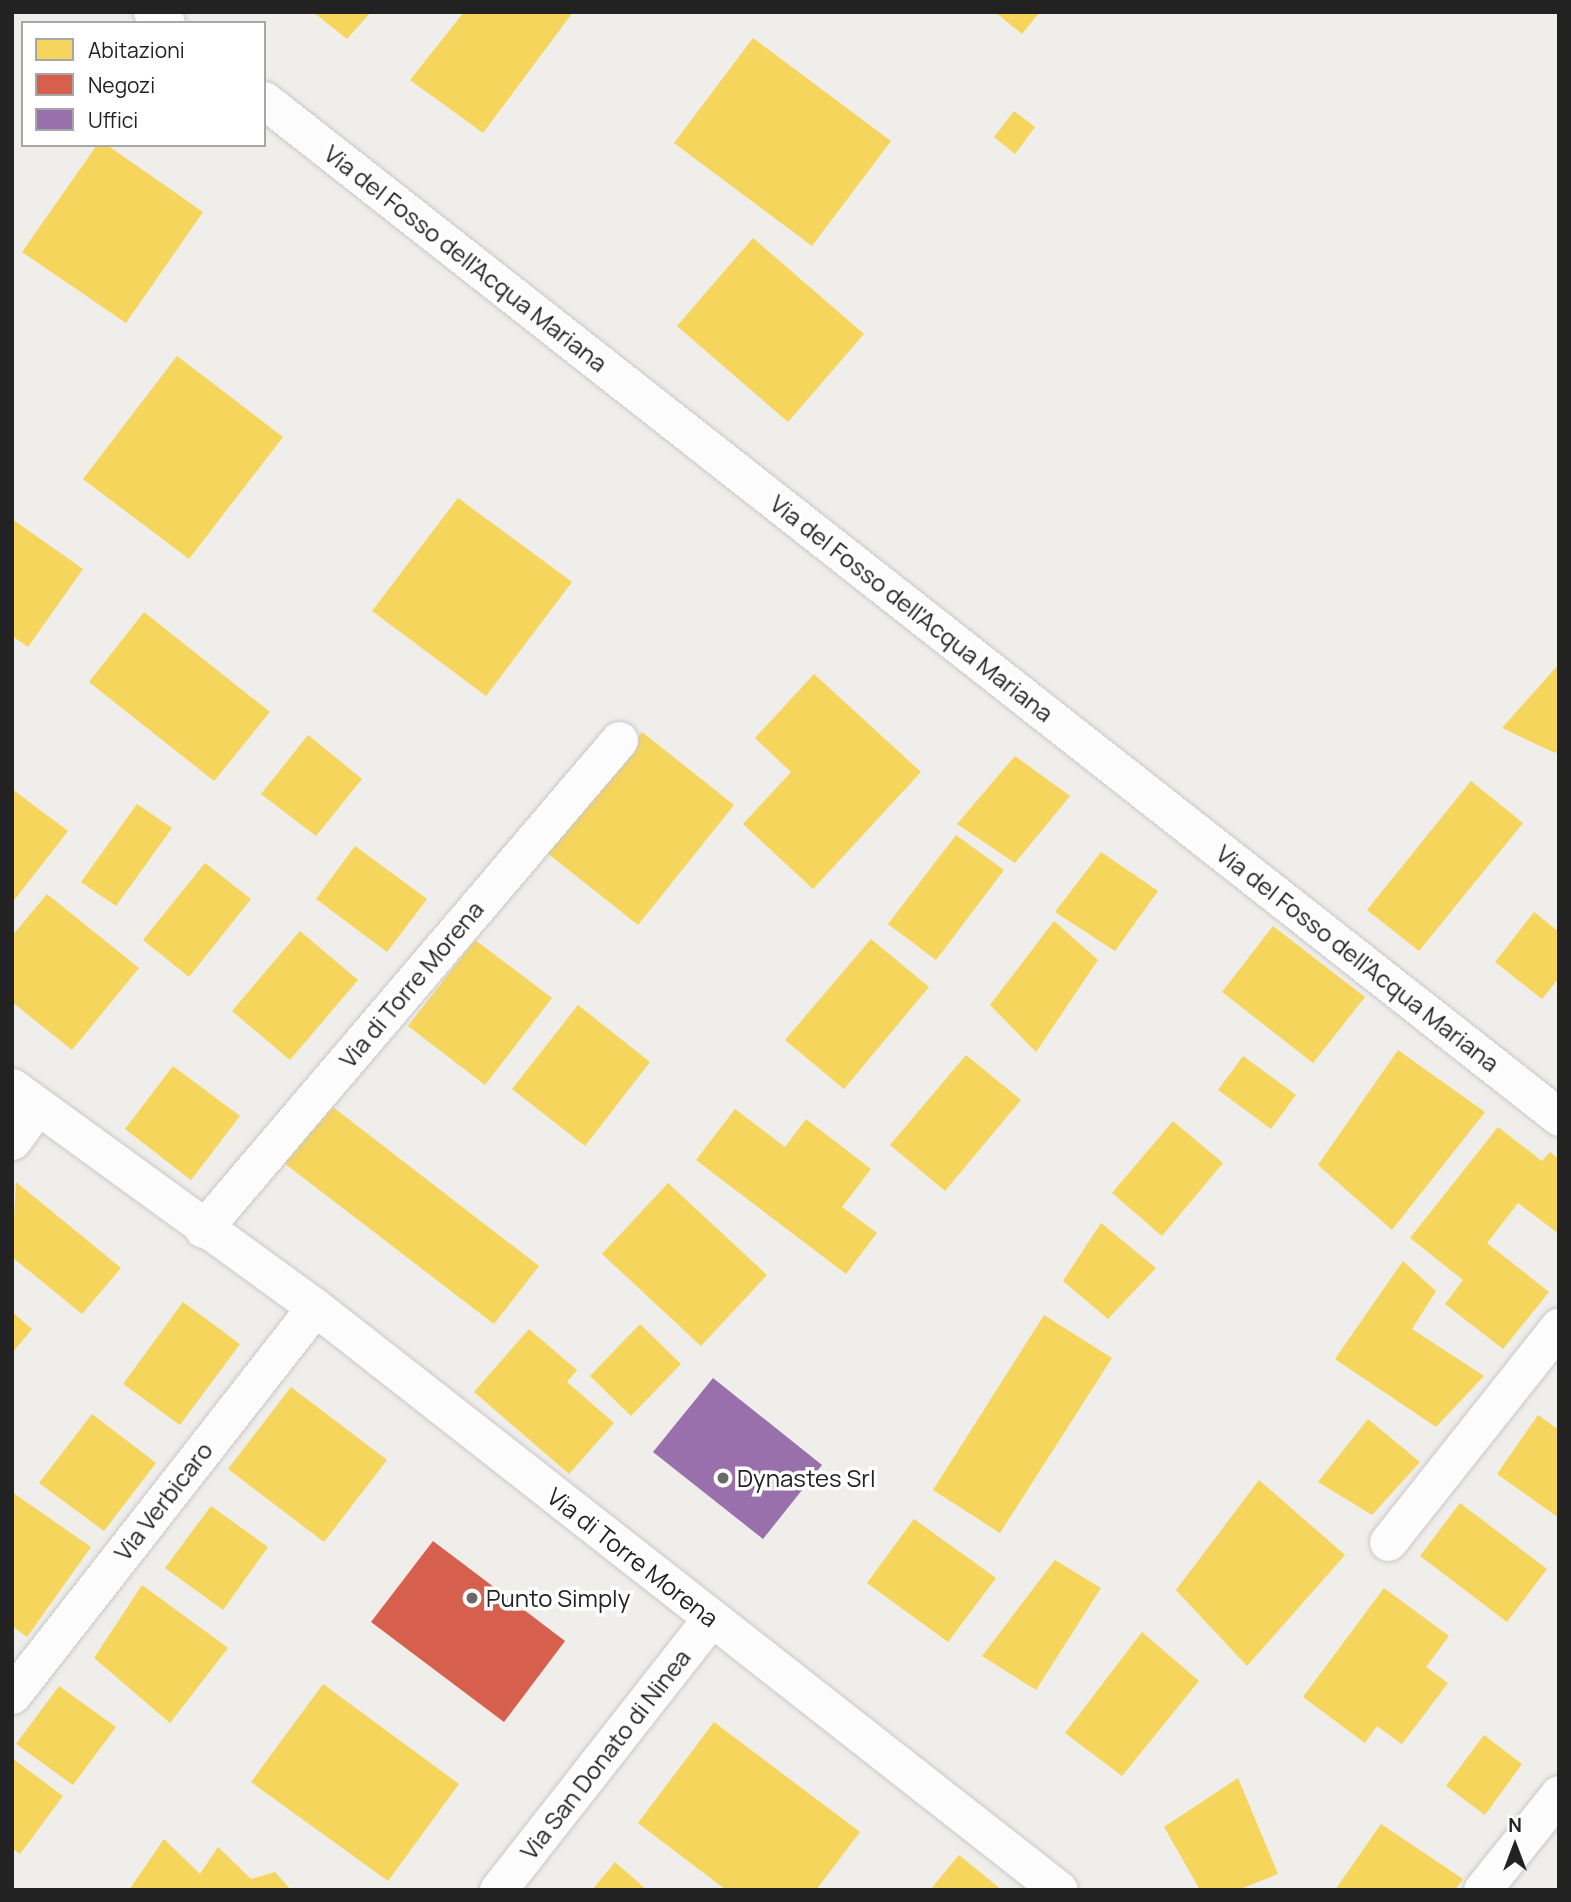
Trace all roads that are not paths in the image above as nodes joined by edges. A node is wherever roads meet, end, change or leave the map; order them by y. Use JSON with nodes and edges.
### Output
{"nodes":[{"id":1,"x":266,"y":102,"type":"edge"},
{"id":2,"x":619,"y":740,"type":"dead end"},
{"id":3,"x":25,"y":1097,"type":"edge"},
{"id":4,"x":1559,"y":1117,"type":"edge"},
{"id":5,"x":12,"y":1141,"type":"edge"},
{"id":6,"x":203,"y":1229,"type":"junction"},
{"id":7,"x":315,"y":1307,"type":"junction"},
{"id":8,"x":1559,"y":1326,"type":"edge"},
{"id":9,"x":1388,"y":1542,"type":"dead end"},
{"id":10,"x":712,"y":1618,"type":"junction"},
{"id":11,"x":12,"y":1695,"type":"edge"},
{"id":12,"x":1559,"y":1794,"type":"edge"},
{"id":13,"x":498,"y":1890,"type":"edge"},
{"id":14,"x":1059,"y":1890,"type":"edge"},
{"id":15,"x":1482,"y":1890,"type":"edge"}],
"edges":[{"from":1,"to":4,"type":"street","name":"Via del Fosso dell'Acqua Mariana"},
{"from":2,"to":6,"type":"street","name":"Via di Torre Morena"},
{"from":3,"to":5,"type":"street"},
{"from":3,"to":6,"type":"street","name":"Via di Torre Morena"},
{"from":6,"to":7,"type":"street","name":"Via di Torre Morena"},
{"from":7,"to":10,"type":"street","name":"Via di Torre Morena"},
{"from":7,"to":11,"type":"street","name":"Via Verbicaro"},
{"from":8,"to":9,"type":"street"},
{"from":10,"to":13,"type":"street","name":"Via San Donato di Ninea"},
{"from":10,"to":14,"type":"street","name":"Via di Torre Morena"},
{"from":12,"to":15,"type":"street"}]}
